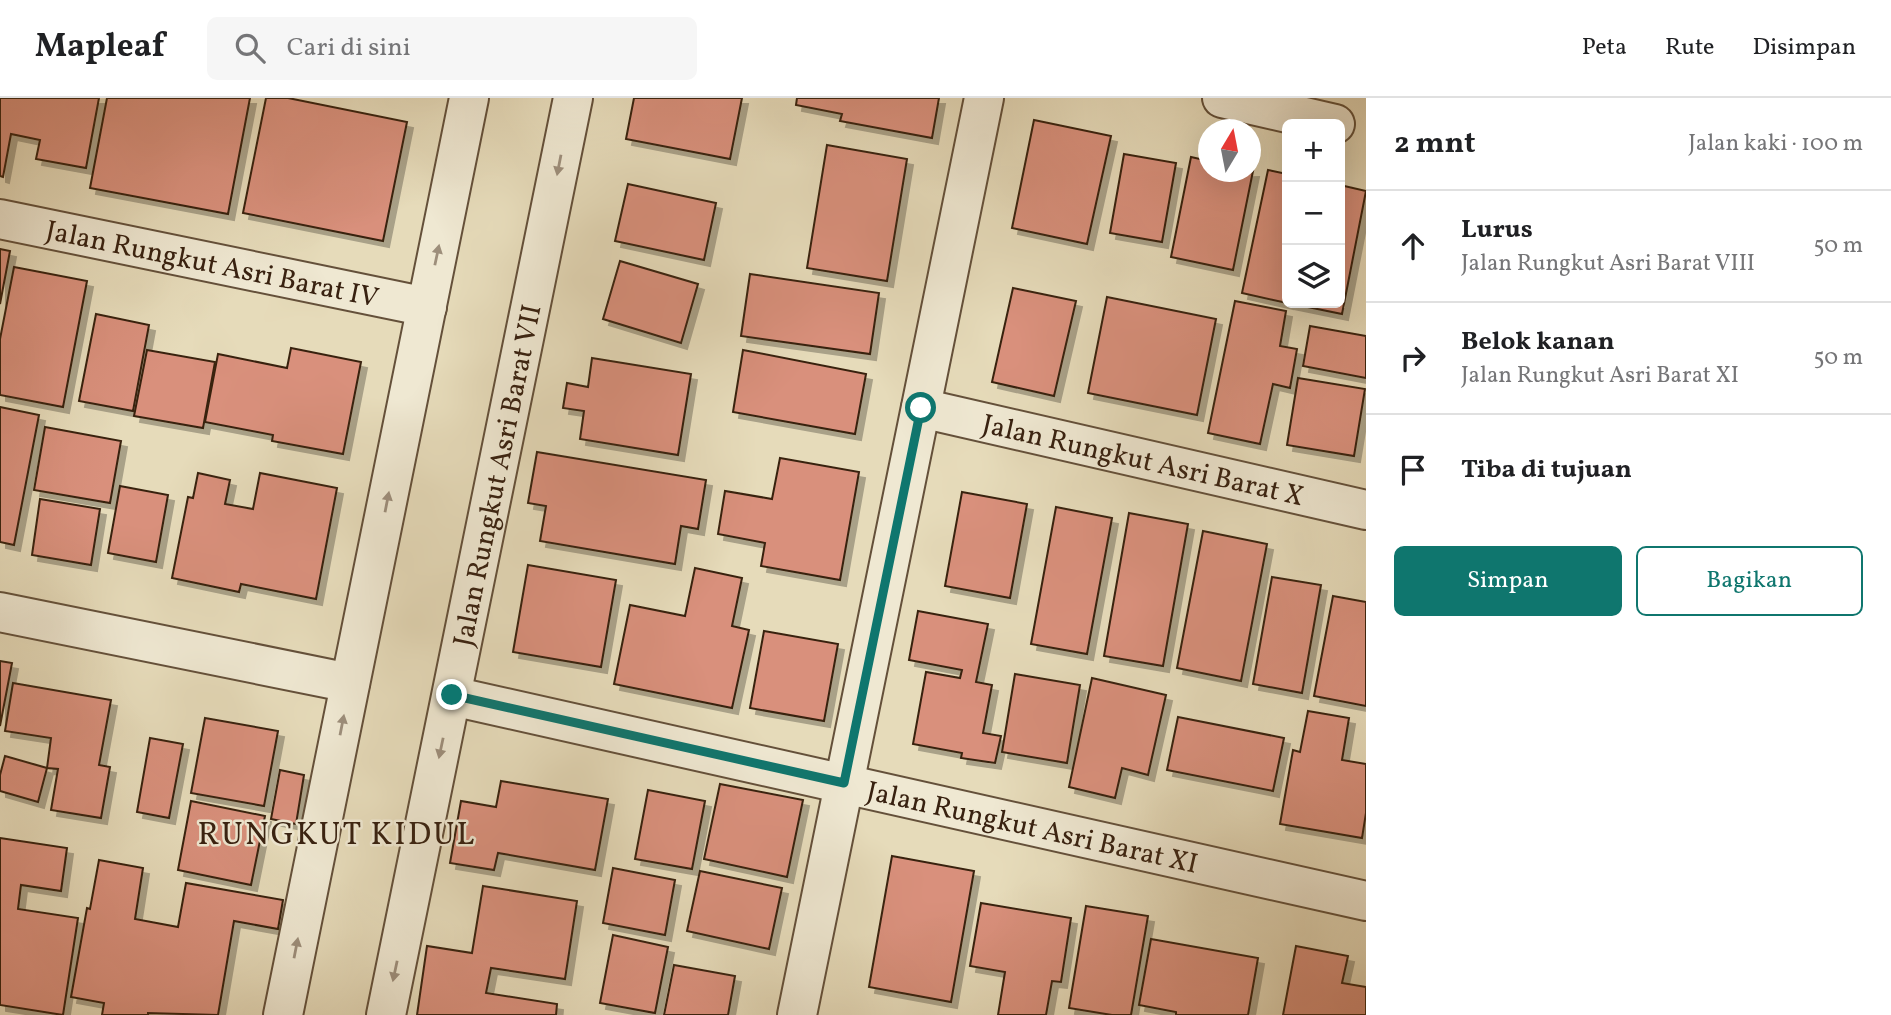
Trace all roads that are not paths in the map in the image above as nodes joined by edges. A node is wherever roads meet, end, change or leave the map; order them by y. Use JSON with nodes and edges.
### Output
{"nodes":[{"id":1,"x":469,"y":98,"type":"edge"},
{"id":2,"x":573,"y":98,"type":"edge"},
{"id":3,"x":984,"y":98,"type":"edge"},
{"id":4,"x":1222,"y":98,"type":"edge"},
{"id":5,"x":1312,"y":119,"type":"edge"},
{"id":6,"x":1345,"y":126,"type":"edge"},
{"id":7,"x":1366,"y":131,"type":"edge"},
{"id":8,"x":0,"y":219,"type":"edge"},
{"id":9,"x":426,"y":307,"type":"junction"},
{"id":10,"x":921,"y":408,"type":"junction"},
{"id":11,"x":1366,"y":510,"type":"edge"},
{"id":12,"x":0,"y":611,"type":"edge"},
{"id":13,"x":350,"y":683,"type":"junction"},
{"id":14,"x":452,"y":695,"type":"junction"},
{"id":15,"x":844,"y":783,"type":"junction"},
{"id":16,"x":1366,"y":901,"type":"edge"},
{"id":17,"x":283,"y":1015,"type":"edge"},
{"id":18,"x":386,"y":1015,"type":"edge"},
{"id":19,"x":797,"y":1015,"type":"edge"}],
"edges":[{"from":9,"to":1,"type":"street","one_way":true},
{"from":2,"to":14,"type":"street","name":"Jalan Rungkut Asri Barat VII","one_way":true},
{"from":3,"to":10,"type":"street"},
{"from":4,"to":5,"type":"street"},
{"from":6,"to":7,"type":"street"},
{"from":8,"to":9,"type":"street","name":"Jalan Rungkut Asri Barat IV"},
{"from":13,"to":9,"type":"street","one_way":true},
{"from":10,"to":11,"type":"street","name":"Jalan Rungkut Asri Barat X"},
{"from":10,"to":15,"type":"street"},
{"from":12,"to":13,"type":"street"},
{"from":17,"to":13,"type":"street","one_way":true},
{"from":14,"to":15,"type":"street","name":"Jalan Rungkut Asri Barat XI"},
{"from":14,"to":18,"type":"street","name":"Jalan Rungkut Asri Barat VII","one_way":true},
{"from":15,"to":16,"type":"street","name":"Jalan Rungkut Asri Barat XI"},
{"from":15,"to":19,"type":"street"}]}
